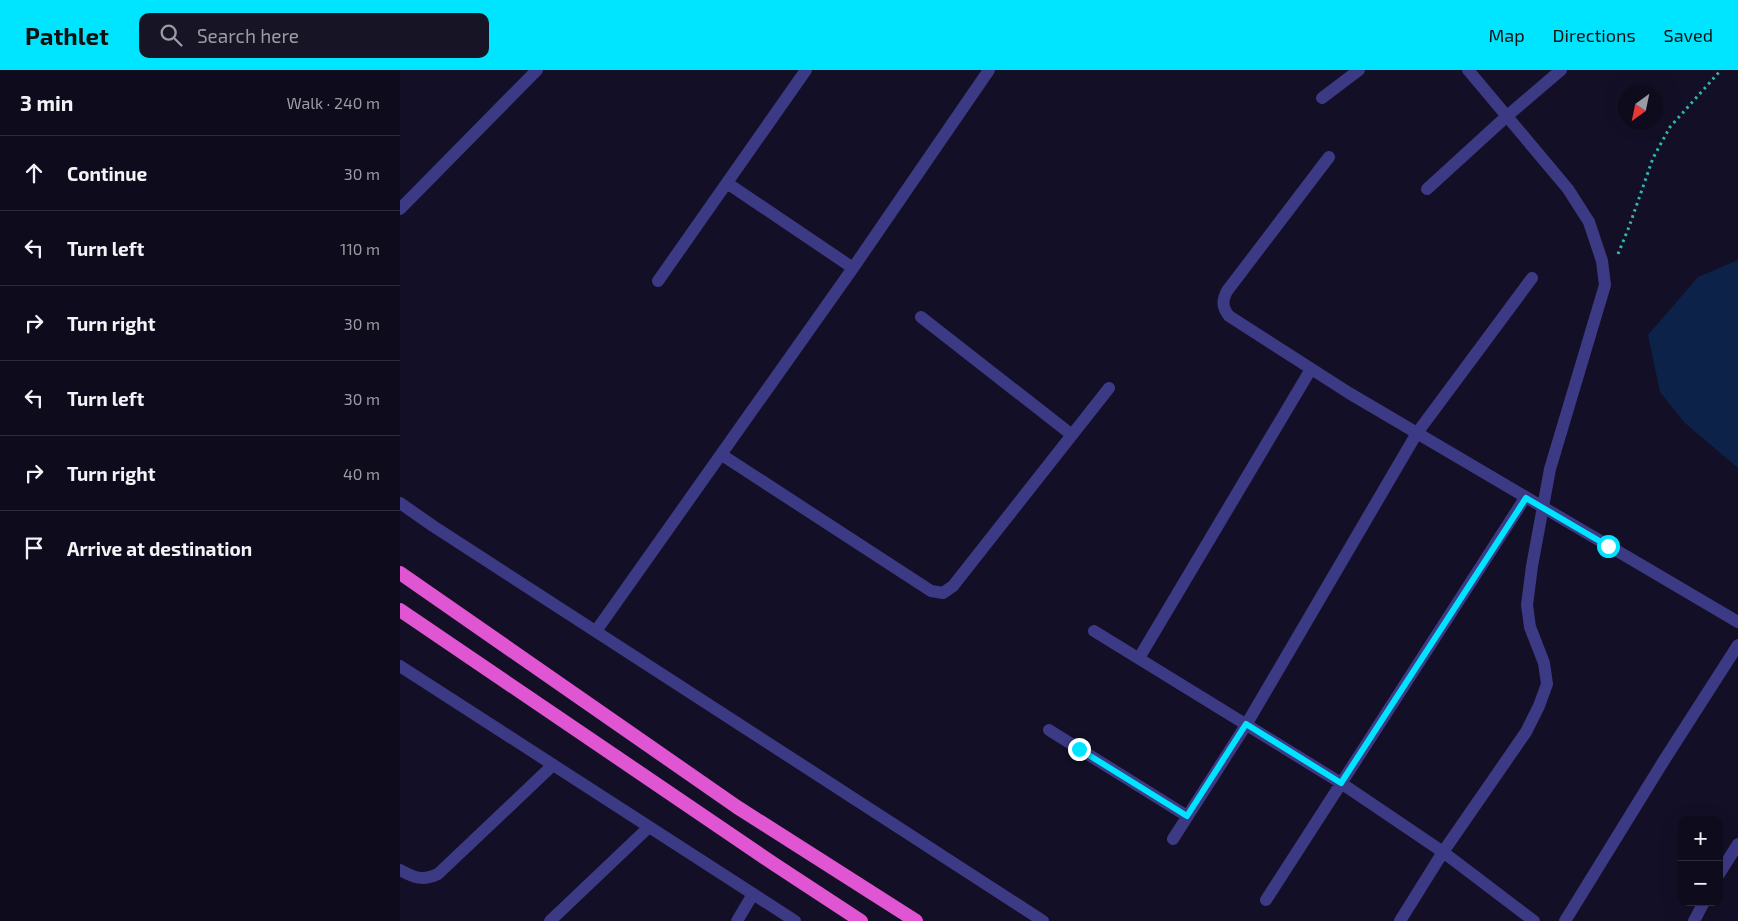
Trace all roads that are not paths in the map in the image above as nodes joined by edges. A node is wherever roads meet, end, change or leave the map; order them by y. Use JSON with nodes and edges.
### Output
{"nodes":[{"id":1,"x":537,"y":70,"type":"edge"},
{"id":2,"x":806,"y":70,"type":"edge"},
{"id":3,"x":989,"y":70,"type":"edge"},
{"id":4,"x":1359,"y":70,"type":"edge"},
{"id":5,"x":1468,"y":70,"type":"edge"},
{"id":6,"x":1561,"y":70,"type":"edge"},
{"id":7,"x":1322,"y":98,"type":"dead end"},
{"id":8,"x":1507,"y":116,"type":"junction"},
{"id":9,"x":1329,"y":157,"type":"dead end"},
{"id":10,"x":727,"y":183,"type":"junction"},
{"id":11,"x":1427,"y":189,"type":"dead end"},
{"id":12,"x":400,"y":209,"type":"edge"},
{"id":13,"x":853,"y":268,"type":"junction"},
{"id":14,"x":1532,"y":278,"type":"dead end"},
{"id":15,"x":658,"y":281,"type":"dead end"},
{"id":16,"x":921,"y":317,"type":"dead end"},
{"id":17,"x":1311,"y":369,"type":"junction"},
{"id":18,"x":1109,"y":388,"type":"dead end"},
{"id":19,"x":1416,"y":433,"type":"junction"},
{"id":20,"x":1072,"y":435,"type":"junction"},
{"id":21,"x":722,"y":455,"type":"junction"},
{"id":22,"x":1526,"y":498,"type":"junction"},
{"id":23,"x":400,"y":504,"type":"edge"},
{"id":24,"x":1543,"y":508,"type":"junction"},
{"id":25,"x":400,"y":573,"type":"edge"},
{"id":26,"x":400,"y":610,"type":"edge"},
{"id":27,"x":1738,"y":622,"type":"edge"},
{"id":28,"x":596,"y":631,"type":"junction"},
{"id":29,"x":1094,"y":631,"type":"dead end"},
{"id":30,"x":1738,"y":645,"type":"edge"},
{"id":31,"x":1139,"y":658,"type":"junction"},
{"id":32,"x":400,"y":666,"type":"edge"},
{"id":33,"x":1246,"y":724,"type":"junction"},
{"id":34,"x":1048,"y":730,"type":"dead end"},
{"id":35,"x":552,"y":765,"type":"junction"},
{"id":36,"x":1341,"y":783,"type":"junction"},
{"id":37,"x":1187,"y":816,"type":"junction"},
{"id":38,"x":649,"y":827,"type":"junction"},
{"id":39,"x":1173,"y":839,"type":"dead end"},
{"id":40,"x":1738,"y":844,"type":"edge"},
{"id":41,"x":1443,"y":852,"type":"junction"},
{"id":42,"x":1723,"y":868,"type":"edge"},
{"id":43,"x":400,"y":870,"type":"edge"},
{"id":44,"x":753,"y":894,"type":"junction"},
{"id":45,"x":1266,"y":900,"type":"dead end"},
{"id":46,"x":1702,"y":906,"type":"edge"},
{"id":47,"x":550,"y":921,"type":"edge"},
{"id":48,"x":737,"y":921,"type":"edge"},
{"id":49,"x":795,"y":921,"type":"edge"},
{"id":50,"x":861,"y":921,"type":"edge"},
{"id":51,"x":916,"y":921,"type":"edge"},
{"id":52,"x":1043,"y":921,"type":"edge"},
{"id":53,"x":1400,"y":921,"type":"edge"},
{"id":54,"x":1534,"y":921,"type":"edge"},
{"id":55,"x":1565,"y":921,"type":"edge"},
{"id":56,"x":1694,"y":921,"type":"edge"}],
"edges":[{"from":1,"to":12,"type":"street"},
{"from":2,"to":10,"type":"street"},
{"from":3,"to":13,"type":"street"},
{"from":4,"to":7,"type":"street"},
{"from":5,"to":8,"type":"street"},
{"from":6,"to":8,"type":"street"},
{"from":8,"to":11,"type":"street"},
{"from":8,"to":24,"type":"street"},
{"from":9,"to":17,"type":"street"},
{"from":10,"to":13,"type":"street"},
{"from":10,"to":15,"type":"street"},
{"from":13,"to":21,"type":"street"},
{"from":14,"to":19,"type":"street"},
{"from":16,"to":20,"type":"street"},
{"from":17,"to":19,"type":"street"},
{"from":17,"to":31,"type":"street"},
{"from":18,"to":20,"type":"street"},
{"from":19,"to":22,"type":"street"},
{"from":19,"to":33,"type":"street"},
{"from":20,"to":21,"type":"street"},
{"from":21,"to":28,"type":"street"},
{"from":22,"to":24,"type":"street"},
{"from":22,"to":36,"type":"street"},
{"from":23,"to":28,"type":"street"},
{"from":24,"to":27,"type":"street"},
{"from":24,"to":41,"type":"street"},
{"from":25,"to":51,"type":"highway"},
{"from":26,"to":50,"type":"highway"},
{"from":28,"to":52,"type":"street"},
{"from":29,"to":31,"type":"street"},
{"from":30,"to":55,"type":"street"},
{"from":31,"to":33,"type":"street"},
{"from":32,"to":35,"type":"street"},
{"from":33,"to":36,"type":"street"},
{"from":33,"to":37,"type":"street"},
{"from":34,"to":37,"type":"street"},
{"from":35,"to":38,"type":"street"},
{"from":35,"to":43,"type":"street"},
{"from":36,"to":41,"type":"street"},
{"from":36,"to":45,"type":"street"},
{"from":37,"to":39,"type":"street"},
{"from":38,"to":44,"type":"street"},
{"from":38,"to":47,"type":"street"},
{"from":40,"to":42,"type":"street"},
{"from":41,"to":53,"type":"street"},
{"from":41,"to":54,"type":"street"},
{"from":44,"to":48,"type":"street"},
{"from":44,"to":49,"type":"street"},
{"from":46,"to":56,"type":"street"}]}
